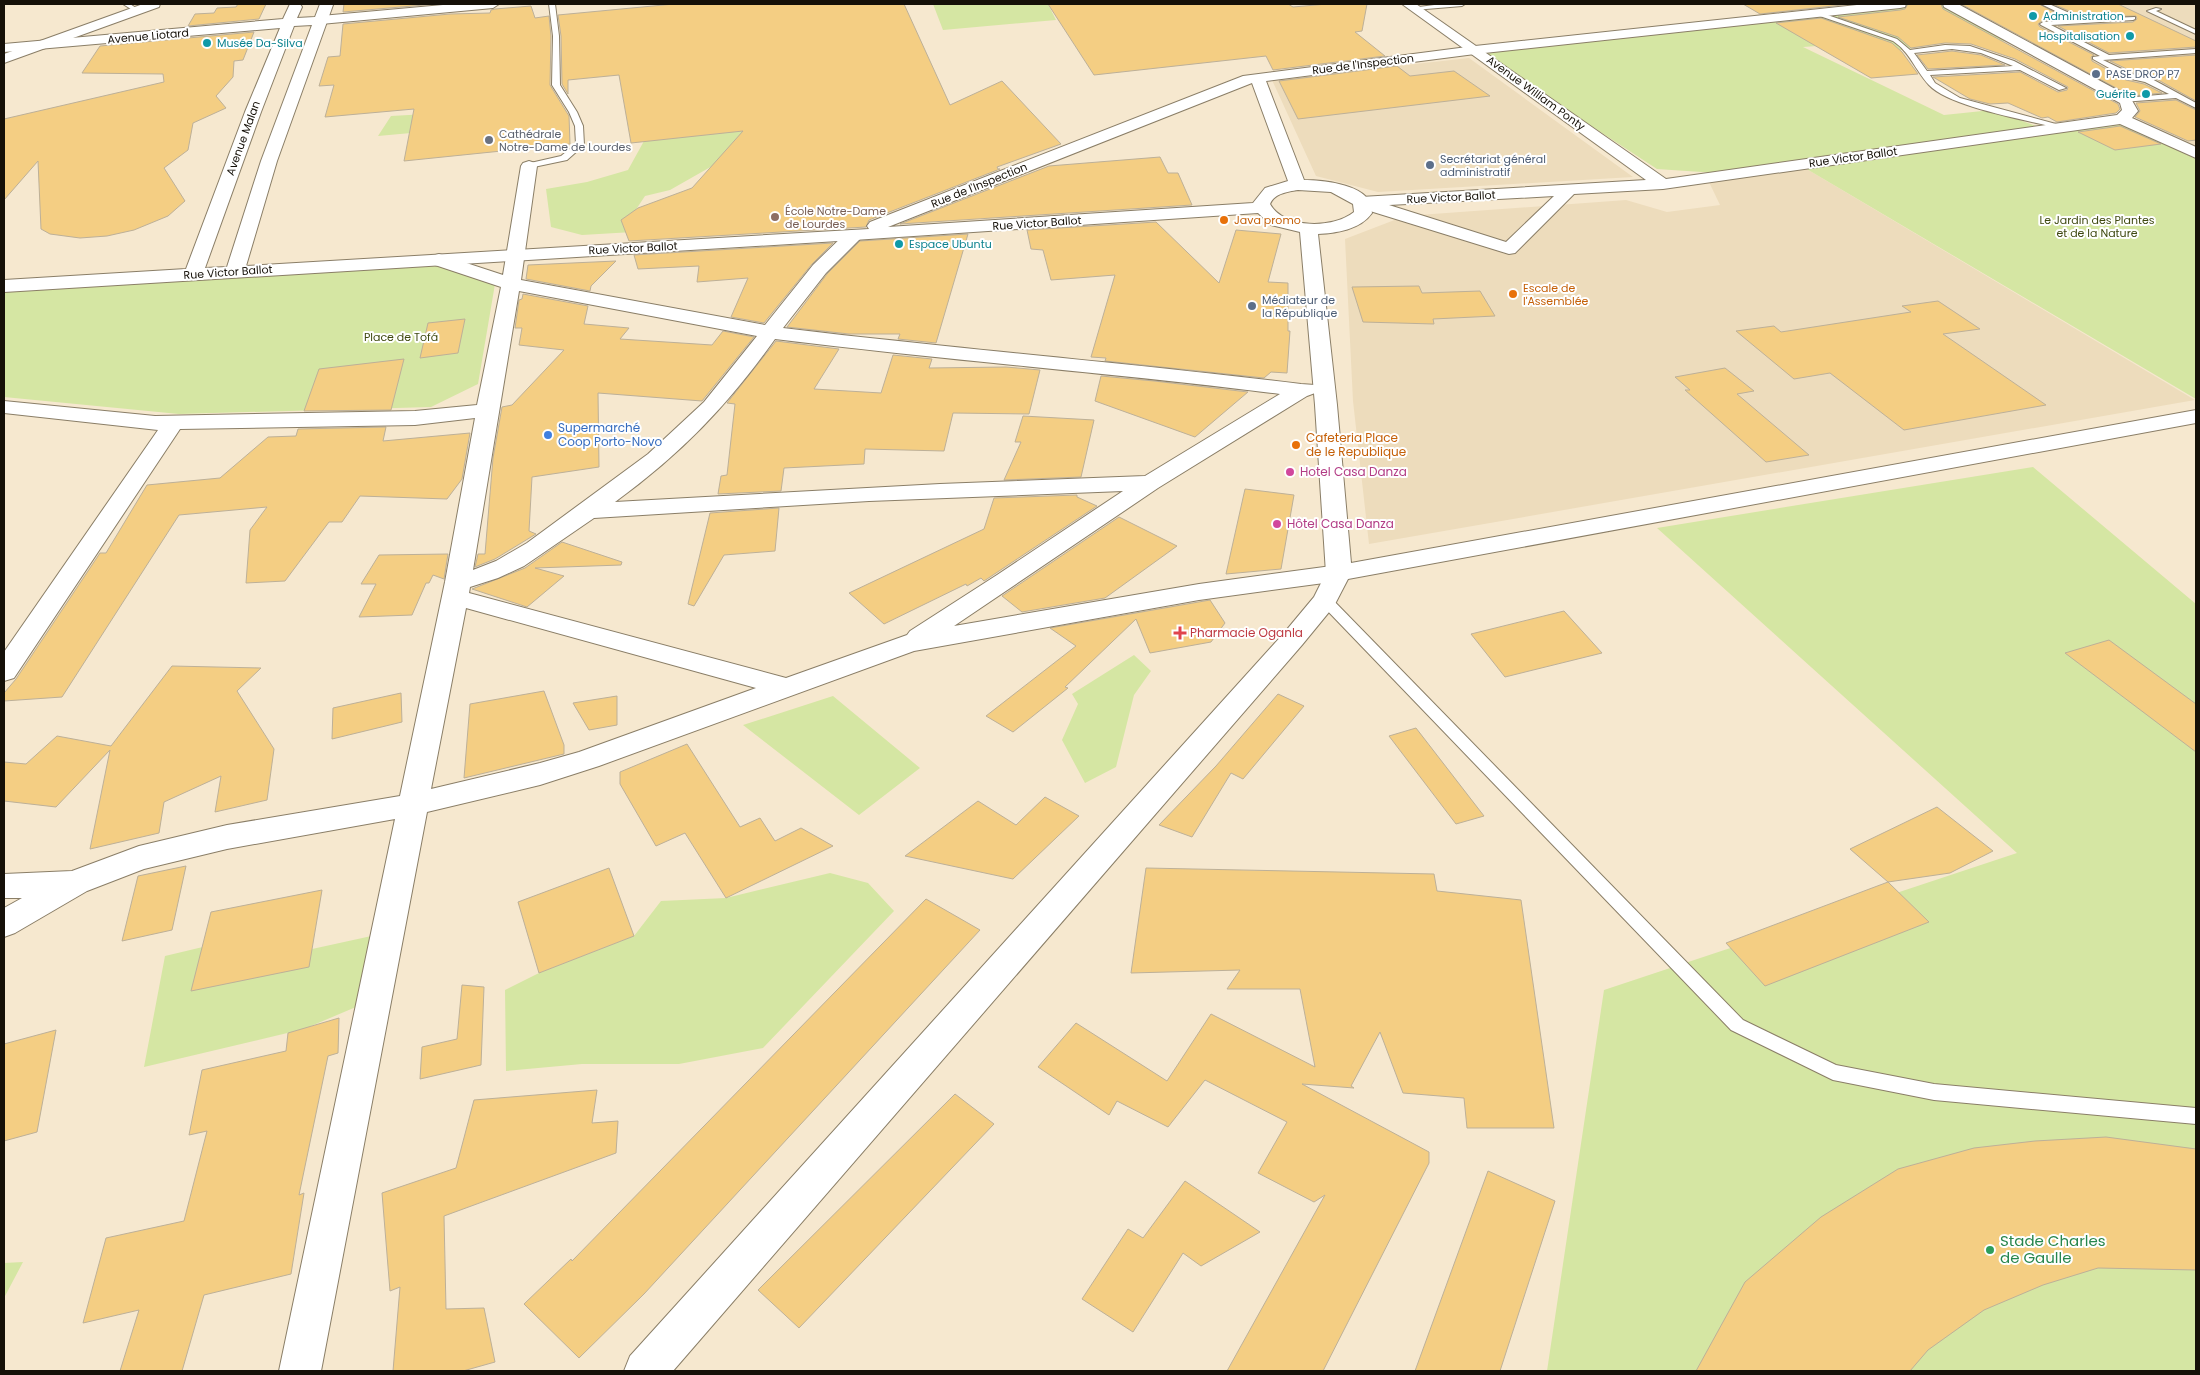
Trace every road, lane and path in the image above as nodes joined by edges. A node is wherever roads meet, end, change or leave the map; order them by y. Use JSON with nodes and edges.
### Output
{"nodes":[{"id":1,"x":154,"y":4,"type":"edge"},
{"id":2,"x":296,"y":4,"type":"edge"},
{"id":3,"x":326,"y":4,"type":"edge"},
{"id":4,"x":493,"y":4,"type":"edge"},
{"id":5,"x":552,"y":4,"type":"edge"},
{"id":6,"x":1462,"y":4,"type":"edge"},
{"id":7,"x":1900,"y":4,"type":"edge"},
{"id":8,"x":1949,"y":4,"type":"edge"},
{"id":9,"x":2044,"y":4,"type":"edge"},
{"id":10,"x":2145,"y":4,"type":"edge"},
{"id":11,"x":1411,"y":6,"type":"edge"},
{"id":12,"x":131,"y":7,"type":"edge"},
{"id":13,"x":2158,"y":9,"type":"junction"},
{"id":14,"x":1813,"y":12,"type":"junction"},
{"id":15,"x":2133,"y":18,"type":"dead end"},
{"id":16,"x":321,"y":20,"type":"junction"},
{"id":17,"x":2081,"y":21,"type":"junction"},
{"id":18,"x":288,"y":23,"type":"junction"},
{"id":19,"x":2196,"y":25,"type":"edge"},
{"id":20,"x":2184,"y":27,"type":"junction"},
{"id":21,"x":2170,"y":28,"type":"dead end"},
{"id":22,"x":2195,"y":37,"type":"edge"},
{"id":23,"x":40,"y":45,"type":"junction"},
{"id":24,"x":4,"y":48,"type":"edge"},
{"id":25,"x":1475,"y":50,"type":"junction"},
{"id":26,"x":1908,"y":52,"type":"junction"},
{"id":27,"x":2196,"y":52,"type":"edge"},
{"id":28,"x":2108,"y":57,"type":"junction"},
{"id":29,"x":4,"y":58,"type":"edge"},
{"id":30,"x":2020,"y":68,"type":"junction"},
{"id":31,"x":1925,"y":73,"type":"junction"},
{"id":32,"x":1257,"y":78,"type":"junction"},
{"id":33,"x":2062,"y":88,"type":"dead end"},
{"id":34,"x":2163,"y":88,"type":"junction"},
{"id":35,"x":2144,"y":90,"type":"dead end"},
{"id":36,"x":2121,"y":94,"type":"junction"},
{"id":37,"x":2178,"y":96,"type":"junction"},
{"id":38,"x":2196,"y":106,"type":"edge"},
{"id":39,"x":288,"y":109,"type":"junction"},
{"id":40,"x":253,"y":112,"type":"junction"},
{"id":41,"x":2122,"y":118,"type":"junction"},
{"id":42,"x":2063,"y":126,"type":"junction"},
{"id":43,"x":2196,"y":153,"type":"edge"},
{"id":44,"x":529,"y":166,"type":"joint"},
{"id":45,"x":1663,"y":184,"type":"junction"},
{"id":46,"x":1298,"y":185,"type":"junction"},
{"id":47,"x":1569,"y":190,"type":"junction"},
{"id":48,"x":1361,"y":202,"type":"junction"},
{"id":49,"x":1261,"y":208,"type":"junction"},
{"id":50,"x":1308,"y":228,"type":"junction"},
{"id":51,"x":854,"y":235,"type":"junction"},
{"id":52,"x":516,"y":255,"type":"junction"},
{"id":53,"x":439,"y":260,"type":"junction"},
{"id":54,"x":235,"y":271,"type":"junction"},
{"id":55,"x":194,"y":274,"type":"junction"},
{"id":56,"x":511,"y":284,"type":"junction"},
{"id":57,"x":4,"y":286,"type":"edge"},
{"id":58,"x":768,"y":332,"type":"junction"},
{"id":59,"x":1324,"y":384,"type":"junction"},
{"id":60,"x":1301,"y":390,"type":"junction"},
{"id":61,"x":4,"y":407,"type":"edge"},
{"id":62,"x":487,"y":410,"type":"junction"},
{"id":63,"x":2196,"y":417,"type":"edge"},
{"id":64,"x":173,"y":423,"type":"junction"},
{"id":65,"x":1150,"y":483,"type":"junction"},
{"id":66,"x":589,"y":511,"type":"junction"},
{"id":67,"x":1332,"y":586,"type":"junction"},
{"id":68,"x":456,"y":589,"type":"junction"},
{"id":69,"x":909,"y":643,"type":"junction"},
{"id":70,"x":4,"y":672,"type":"edge"},
{"id":71,"x":786,"y":687,"type":"junction"},
{"id":72,"x":412,"y":805,"type":"junction"},
{"id":73,"x":76,"y":882,"type":"junction"},
{"id":74,"x":4,"y":886,"type":"edge"},
{"id":75,"x":4,"y":924,"type":"edge"},
{"id":76,"x":2196,"y":1116,"type":"edge"},
{"id":77,"x":300,"y":1371,"type":"edge"},
{"id":78,"x":646,"y":1371,"type":"edge"}],
"edges":[{"from":1,"to":12,"type":"street"},
{"from":2,"to":18,"type":"street","name":"Avenue Malan"},
{"from":3,"to":16,"type":"street"},
{"from":4,"to":16,"type":"street","name":"Avenue Liotard"},
{"from":5,"to":44,"type":"lane"},
{"from":6,"to":11,"type":"lane"},
{"from":7,"to":14,"type":"street","name":"Rue de l'Inspection"},
{"from":8,"to":36,"type":"street"},
{"from":9,"to":17,"type":"lane"},
{"from":10,"to":13,"type":"lane"},
{"from":11,"to":25,"type":"street","name":"Avenue William Ponty"},
{"from":12,"to":23,"type":"street"},
{"from":13,"to":19,"type":"lane"},
{"from":13,"to":20,"type":"lane"},
{"from":14,"to":25,"type":"street","name":"Rue de l'Inspection"},
{"from":14,"to":26,"type":"lane"},
{"from":15,"to":17,"type":"lane"},
{"from":16,"to":18,"type":"street","name":"Avenue Liotard"},
{"from":16,"to":39,"type":"street"},
{"from":17,"to":28,"type":"lane"},
{"from":18,"to":23,"type":"street","name":"Avenue Liotard"},
{"from":18,"to":40,"type":"street","name":"Avenue Malan"},
{"from":20,"to":21,"type":"lane"},
{"from":20,"to":22,"type":"lane"},
{"from":23,"to":24,"type":"street","name":"Avenue Liotard"},
{"from":23,"to":29,"type":"street"},
{"from":25,"to":32,"type":"street","name":"Rue de l'Inspection"},
{"from":25,"to":45,"type":"street","name":"Avenue William Ponty"},
{"from":26,"to":30,"type":"lane"},
{"from":26,"to":31,"type":"lane"},
{"from":27,"to":28,"type":"lane"},
{"from":28,"to":34,"type":"lane"},
{"from":30,"to":31,"type":"lane"},
{"from":30,"to":33,"type":"lane"},
{"from":31,"to":42,"type":"lane"},
{"from":32,"to":46,"type":"street"},
{"from":32,"to":51,"type":"street","name":"Rue de l'Inspection"},
{"from":34,"to":35,"type":"lane"},
{"from":34,"to":37,"type":"lane"},
{"from":36,"to":37,"type":"lane"},
{"from":36,"to":41,"type":"street"},
{"from":37,"to":38,"type":"lane"},
{"from":39,"to":40,"type":"street"},
{"from":39,"to":54,"type":"street"},
{"from":40,"to":55,"type":"street","name":"Avenue Malan"},
{"from":41,"to":42,"type":"street","name":"Rue Victor Ballot"},
{"from":41,"to":43,"type":"street"},
{"from":42,"to":45,"type":"street","name":"Rue Victor Ballot"},
{"from":44,"to":52,"type":"street"},
{"from":45,"to":47,"type":"street","name":"Rue Victor Ballot"},
{"from":46,"to":48,"type":"street"},
{"from":46,"to":49,"type":"street"},
{"from":47,"to":48,"type":"street","name":"Rue Victor Ballot"},
{"from":47,"to":48,"type":"street"},
{"from":48,"to":50,"type":"street"},
{"from":49,"to":50,"type":"street"},
{"from":49,"to":51,"type":"street","name":"Rue Victor Ballot"},
{"from":50,"to":59,"type":"street"},
{"from":51,"to":52,"type":"street","name":"Rue Victor Ballot"},
{"from":51,"to":58,"type":"street"},
{"from":52,"to":53,"type":"street","name":"Rue Victor Ballot"},
{"from":52,"to":56,"type":"street"},
{"from":53,"to":54,"type":"street","name":"Rue Victor Ballot"},
{"from":53,"to":56,"type":"street"},
{"from":54,"to":55,"type":"street","name":"Rue Victor Ballot"},
{"from":55,"to":57,"type":"street","name":"Rue Victor Ballot"},
{"from":56,"to":58,"type":"street"},
{"from":56,"to":62,"type":"street"},
{"from":58,"to":60,"type":"street"},
{"from":58,"to":66,"type":"street"},
{"from":59,"to":60,"type":"street"},
{"from":59,"to":67,"type":"street"},
{"from":60,"to":65,"type":"street"},
{"from":61,"to":64,"type":"street"},
{"from":62,"to":64,"type":"street"},
{"from":62,"to":68,"type":"street"},
{"from":63,"to":67,"type":"street"},
{"from":64,"to":70,"type":"street"},
{"from":65,"to":66,"type":"street"},
{"from":65,"to":69,"type":"street"},
{"from":66,"to":68,"type":"street"},
{"from":67,"to":69,"type":"street"},
{"from":67,"to":76,"type":"lane"},
{"from":67,"to":78,"type":"street"},
{"from":68,"to":71,"type":"street"},
{"from":68,"to":72,"type":"street"},
{"from":69,"to":71,"type":"street"},
{"from":71,"to":72,"type":"street"},
{"from":72,"to":73,"type":"street"},
{"from":72,"to":77,"type":"street"},
{"from":73,"to":74,"type":"street"},
{"from":73,"to":75,"type":"street"}]}
